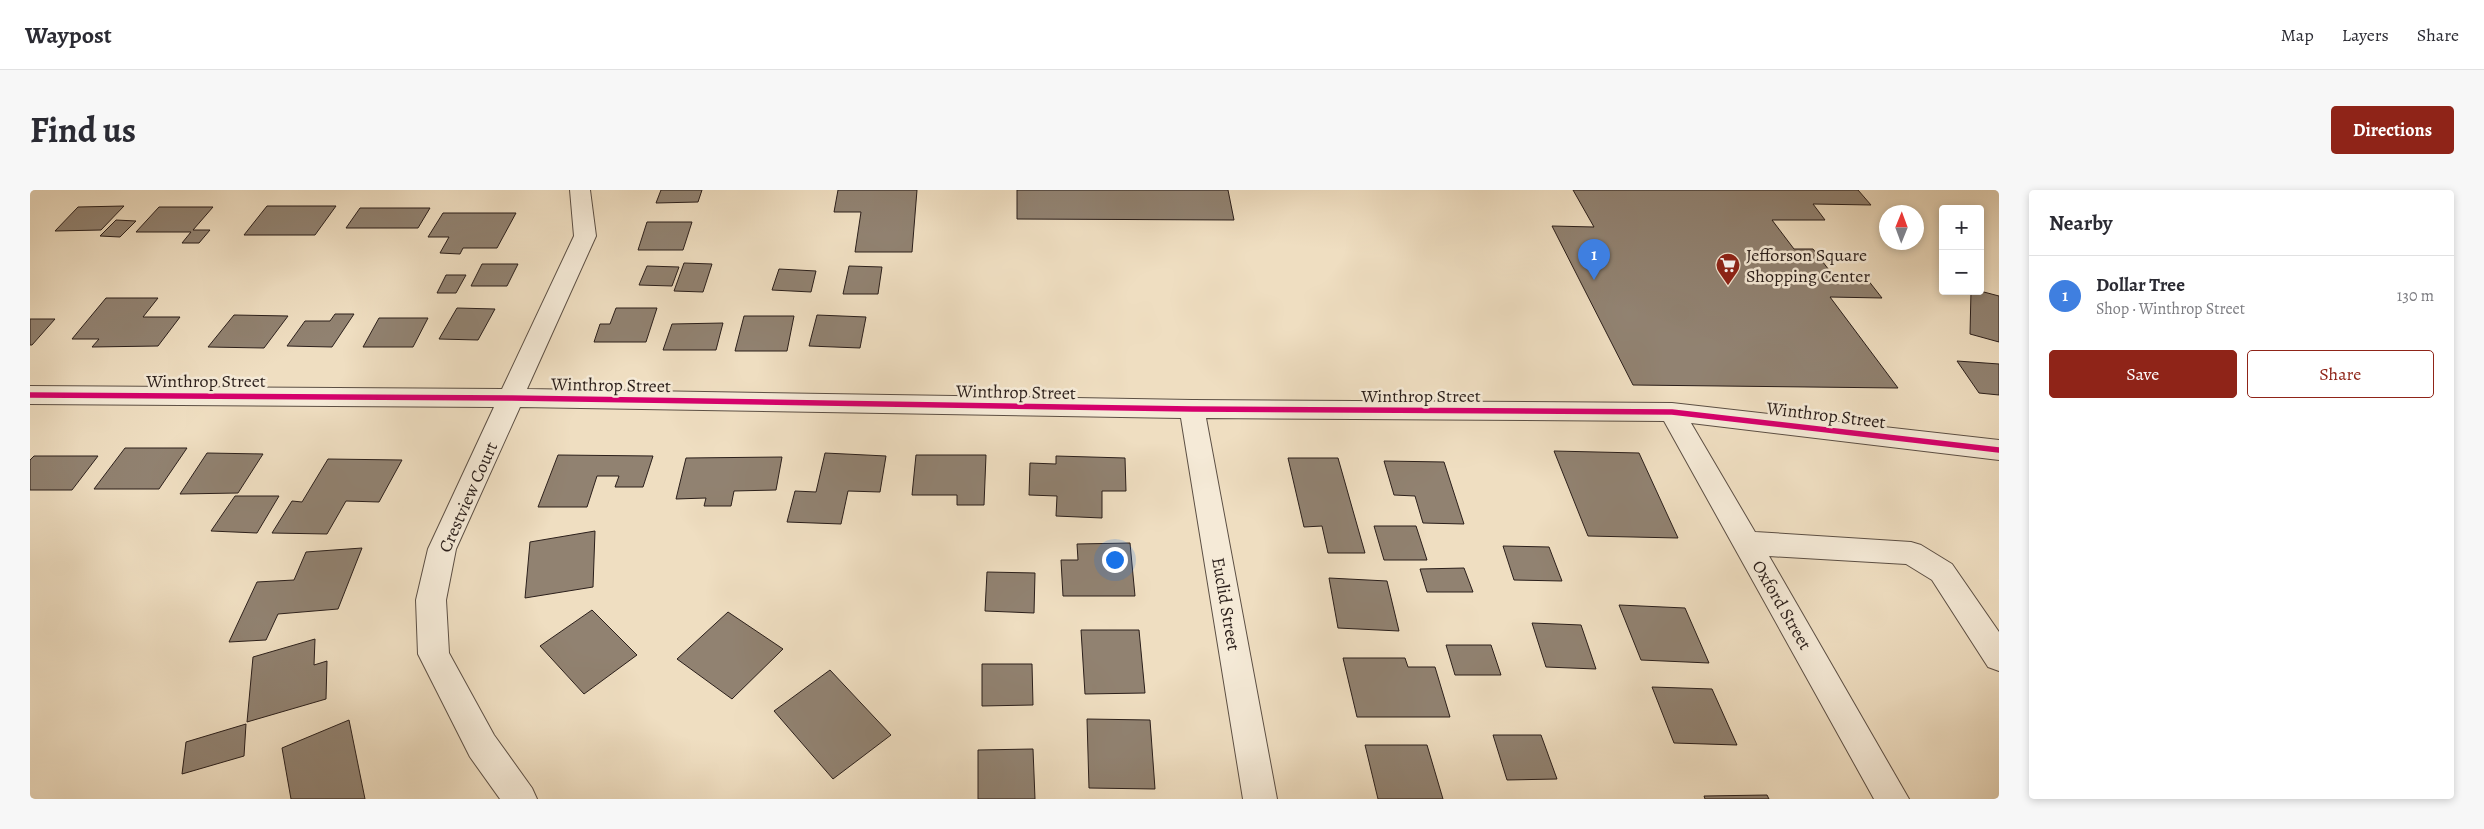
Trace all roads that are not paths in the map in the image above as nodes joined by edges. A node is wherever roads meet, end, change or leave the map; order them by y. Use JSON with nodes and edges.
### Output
{"nodes":[{"id":1,"x":580,"y":190,"type":"edge"},
{"id":2,"x":30,"y":395,"type":"edge"},
{"id":3,"x":512,"y":398,"type":"junction"},
{"id":4,"x":1192,"y":410,"type":"junction"},
{"id":5,"x":1672,"y":412,"type":"junction"},
{"id":6,"x":1999,"y":450,"type":"edge"},
{"id":7,"x":1747,"y":543,"type":"junction"},
{"id":8,"x":1999,"y":658,"type":"edge"},
{"id":9,"x":520,"y":799,"type":"edge"},
{"id":10,"x":1260,"y":799,"type":"edge"},
{"id":11,"x":1892,"y":799,"type":"edge"}],
"edges":[{"from":1,"to":3,"type":"street","name":"Crestview Court"},
{"from":2,"to":3,"type":"street","name":"Winthrop Street"},
{"from":3,"to":4,"type":"street","name":"Winthrop Street"},
{"from":3,"to":9,"type":"street","name":"Crestview Court"},
{"from":4,"to":5,"type":"street","name":"Winthrop Street"},
{"from":4,"to":10,"type":"street","name":"Euclid Street"},
{"from":5,"to":6,"type":"street","name":"Winthrop Street"},
{"from":5,"to":7,"type":"street","name":"Oxford Street"},
{"from":7,"to":8,"type":"street"},
{"from":7,"to":11,"type":"street","name":"Oxford Street"}]}
